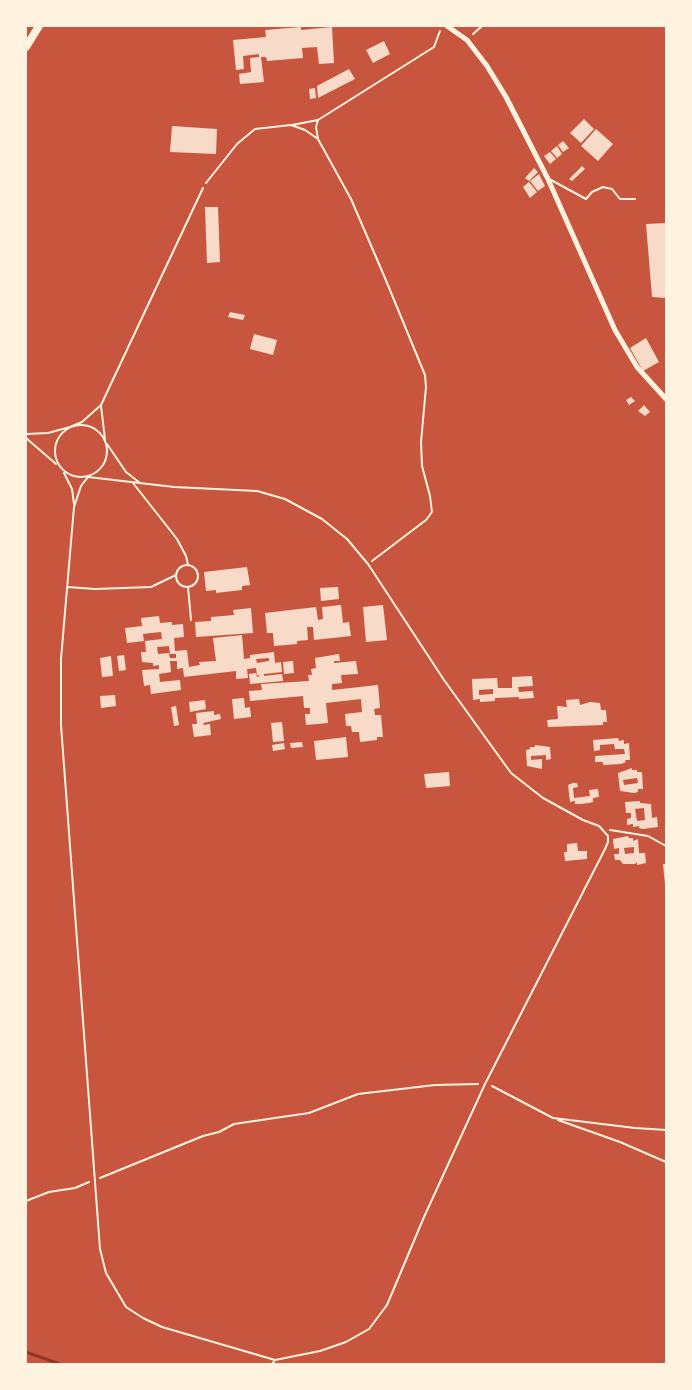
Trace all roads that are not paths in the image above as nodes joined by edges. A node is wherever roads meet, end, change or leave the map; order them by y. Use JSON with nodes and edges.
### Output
{"nodes":[{"id":1,"x":39,"y":26,"type":"edge"},
{"id":2,"x":444,"y":26,"type":"edge"},
{"id":3,"x":26,"y":47,"type":"edge"},
{"id":4,"x":548,"y":179,"type":"junction"},
{"id":5,"x":203,"y":188,"type":"road end"},
{"id":6,"x":635,"y":199,"type":"dead end"},
{"id":7,"x":666,"y":399,"type":"edge"},
{"id":8,"x":100,"y":405,"type":"junction"},
{"id":9,"x":70,"y":427,"type":"junction"},
{"id":10,"x":26,"y":434,"type":"edge"},
{"id":11,"x":26,"y":438,"type":"edge"},
{"id":12,"x":106,"y":441,"type":"junction"},
{"id":13,"x":62,"y":470,"type":"junction"},
{"id":14,"x":88,"y":477,"type":"junction"},
{"id":15,"x":133,"y":483,"type":"junction"},
{"id":16,"x":140,"y":483,"type":"junction"},
{"id":17,"x":74,"y":507,"type":"junction"},
{"id":18,"x":188,"y":565,"type":"junction"},
{"id":19,"x":176,"y":575,"type":"junction"},
{"id":20,"x":68,"y":586,"type":"junction"},
{"id":21,"x":188,"y":587,"type":"junction"},
{"id":22,"x":191,"y":620,"type":"dead end"},
{"id":23,"x":275,"y":1360,"type":"junction"},
{"id":24,"x":272,"y":1365,"type":"edge"}],
"edges":[{"from":1,"to":3,"type":"main road"},
{"from":2,"to":4,"type":"street"},
{"from":4,"to":6,"type":"lane"},
{"from":4,"to":7,"type":"street"},
{"from":5,"to":8,"type":"lane"},
{"from":8,"to":9,"type":"lane"},
{"from":8,"to":12,"type":"lane"},
{"from":9,"to":10,"type":"lane"},
{"from":9,"to":12,"type":"lane"},
{"from":9,"to":13,"type":"lane"},
{"from":11,"to":13,"type":"lane"},
{"from":12,"to":14,"type":"lane"},
{"from":12,"to":16,"type":"lane"},
{"from":13,"to":14,"type":"lane"},
{"from":13,"to":17,"type":"lane"},
{"from":14,"to":15,"type":"lane"},
{"from":14,"to":17,"type":"lane"},
{"from":15,"to":16,"type":"lane"},
{"from":15,"to":18,"type":"lane"},
{"from":16,"to":23,"type":"lane"},
{"from":17,"to":20,"type":"lane"},
{"from":18,"to":19,"type":"lane"},
{"from":18,"to":21,"type":"lane"},
{"from":19,"to":20,"type":"lane"},
{"from":19,"to":21,"type":"lane"},
{"from":20,"to":23,"type":"lane"},
{"from":21,"to":22,"type":"lane"},
{"from":23,"to":24,"type":"lane"}]}
